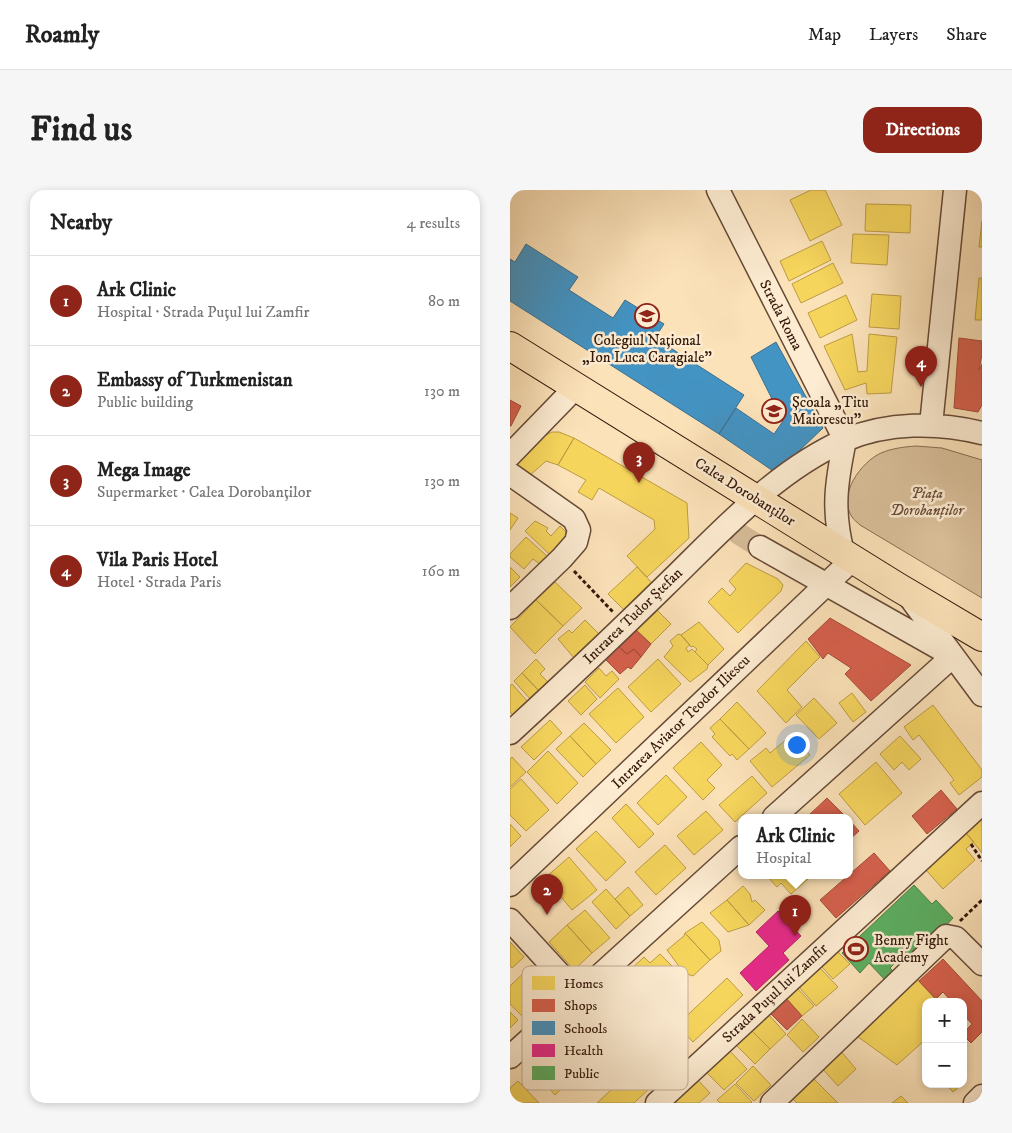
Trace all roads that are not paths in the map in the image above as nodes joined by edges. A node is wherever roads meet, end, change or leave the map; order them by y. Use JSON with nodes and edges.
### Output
{"nodes":[{"id":1,"x":718,"y":190,"type":"edge"},
{"id":2,"x":955,"y":190,"type":"edge"},
{"id":3,"x":510,"y":346,"type":"edge"},
{"id":4,"x":576,"y":387,"type":"junction"},
{"id":5,"x":931,"y":425,"type":"junction"},
{"id":6,"x":982,"y":434,"type":"edge"},
{"id":7,"x":845,"y":440,"type":"junction"},
{"id":8,"x":510,"y":455,"type":"edge"},
{"id":9,"x":510,"y":474,"type":"edge"},
{"id":10,"x":755,"y":498,"type":"junction"},
{"id":11,"x":760,"y":547,"type":"tunnel mouth"},
{"id":12,"x":848,"y":556,"type":"junction"},
{"id":13,"x":826,"y":585,"type":"junction"},
{"id":14,"x":906,"y":592,"type":"junction"},
{"id":15,"x":510,"y":608,"type":"edge"},
{"id":16,"x":982,"y":637,"type":"edge"},
{"id":17,"x":953,"y":656,"type":"junction"},
{"id":18,"x":982,"y":695,"type":"edge"},
{"id":19,"x":510,"y":733,"type":"edge"},
{"id":20,"x":982,"y":802,"type":"edge"},
{"id":21,"x":777,"y":814,"type":"edge"},
{"id":22,"x":738,"y":850,"type":"edge"},
{"id":23,"x":510,"y":885,"type":"edge"},
{"id":24,"x":510,"y":920,"type":"edge"},
{"id":25,"x":982,"y":964,"type":"edge"},
{"id":26,"x":552,"y":966,"type":"edge"},
{"id":27,"x":609,"y":966,"type":"edge"},
{"id":28,"x":522,"y":1045,"type":"edge"},
{"id":29,"x":510,"y":1056,"type":"edge"},
{"id":30,"x":688,"y":1074,"type":"edge"},
{"id":31,"x":671,"y":1090,"type":"edge"},
{"id":32,"x":982,"y":1096,"type":"edge"},
{"id":33,"x":657,"y":1103,"type":"edge"},
{"id":34,"x":772,"y":1103,"type":"edge"},
{"id":35,"x":975,"y":1103,"type":"edge"}],
"edges":[{"from":1,"to":7,"type":"street","name":"Strada Roma"},
{"from":2,"to":5,"type":"street"},
{"from":3,"to":4,"type":"main road","name":"Calea Dorobanților"},
{"from":4,"to":8,"type":"street"},
{"from":4,"to":10,"type":"main road","name":"Calea Dorobanților"},
{"from":5,"to":6,"type":"street"},
{"from":5,"to":7,"type":"street"},
{"from":7,"to":10,"type":"street"},
{"from":7,"to":12,"type":"street"},
{"from":9,"to":15,"type":"street"},
{"from":10,"to":12,"type":"main road","name":"Calea Dorobanților"},
{"from":10,"to":19,"type":"street","name":"Intrarea Tudor Ștefan"},
{"from":11,"to":13,"type":"street"},
{"from":12,"to":13,"type":"street","name":"Intrarea Aviator Teodor Iliescu"},
{"from":12,"to":14,"type":"main road","name":"Calea Dorobanților"},
{"from":13,"to":17,"type":"street"},
{"from":13,"to":23,"type":"street","name":"Intrarea Aviator Teodor Iliescu"},
{"from":14,"to":16,"type":"main road","name":"Calea Dorobanților"},
{"from":14,"to":17,"type":"street"},
{"from":17,"to":18,"type":"street"},
{"from":17,"to":21,"type":"street"},
{"from":20,"to":30,"type":"street","name":"Strada Puțul lui Zamfir"},
{"from":22,"to":27,"type":"street"},
{"from":24,"to":26,"type":"street"},
{"from":25,"to":34,"type":"street"},
{"from":28,"to":29,"type":"street"},
{"from":31,"to":33,"type":"street","name":"Strada Puțul lui Zamfir"},
{"from":32,"to":35,"type":"street"}]}
